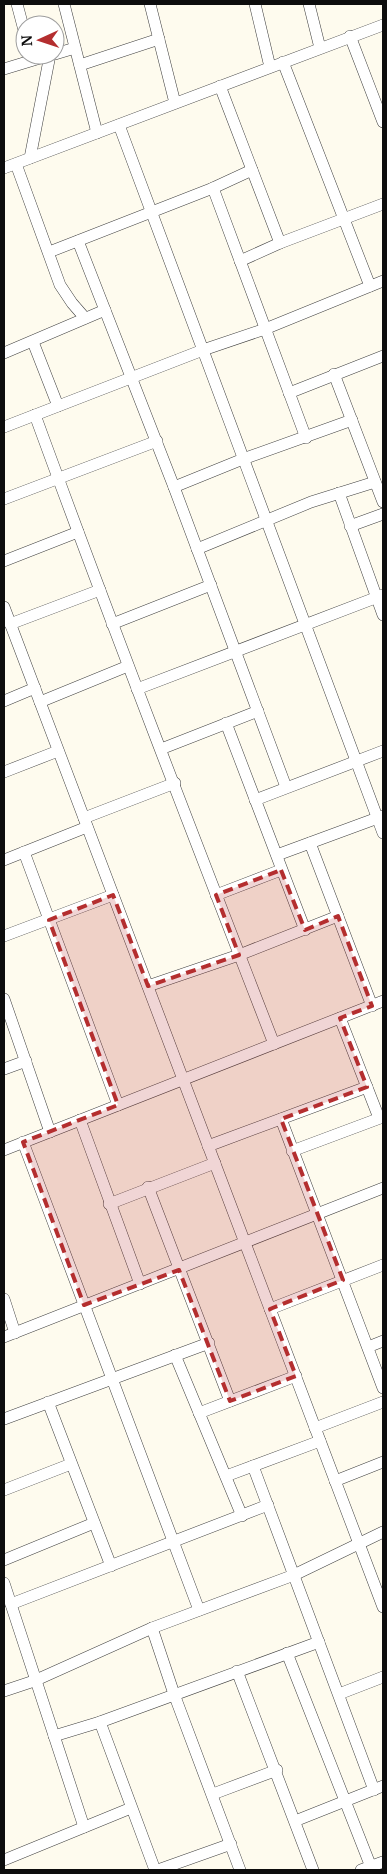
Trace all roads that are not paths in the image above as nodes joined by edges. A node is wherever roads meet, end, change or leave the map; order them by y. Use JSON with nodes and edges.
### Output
{"nodes":[{"id":1,"x":64,"y":4,"type":"edge"},
{"id":2,"x":150,"y":4,"type":"edge"},
{"id":3,"x":254,"y":4,"type":"edge"},
{"id":4,"x":309,"y":4,"type":"edge"},
{"id":5,"x":383,"y":25,"type":"edge"},
{"id":6,"x":350,"y":36,"type":"junction"},
{"id":7,"x":159,"y":39,"type":"junction"},
{"id":8,"x":75,"y":48,"type":"junction"},
{"id":9,"x":320,"y":48,"type":"junction"},
{"id":10,"x":65,"y":51,"type":"edge"},
{"id":11,"x":283,"y":62,"type":"junction"},
{"id":12,"x":48,"y":65,"type":"edge"},
{"id":13,"x":80,"y":65,"type":"junction"},
{"id":14,"x":270,"y":67,"type":"junction"},
{"id":15,"x":220,"y":86,"type":"junction"},
{"id":16,"x":175,"y":103,"type":"junction"},
{"id":17,"x":381,"y":109,"type":"edge"},
{"id":18,"x":383,"y":122,"type":"edge"},
{"id":19,"x":119,"y":125,"type":"junction"},
{"id":20,"x":97,"y":133,"type":"junction"},
{"id":21,"x":30,"y":158,"type":"junction"},
{"id":22,"x":16,"y":164,"type":"junction"},
{"id":23,"x":4,"y":168,"type":"edge"},
{"id":24,"x":252,"y":170,"type":"junction"},
{"id":25,"x":213,"y":188,"type":"junction"},
{"id":26,"x":383,"y":204,"type":"edge"},
{"id":27,"x":151,"y":212,"type":"junction"},
{"id":28,"x":344,"y":218,"type":"junction"},
{"id":29,"x":78,"y":241,"type":"junction"},
{"id":30,"x":280,"y":243,"type":"junction"},
{"id":31,"x":49,"y":252,"type":"junction"},
{"id":32,"x":240,"y":261,"type":"junction"},
{"id":33,"x":383,"y":281,"type":"edge"},
{"id":34,"x":370,"y":286,"type":"junction"},
{"id":35,"x":105,"y":310,"type":"junction"},
{"id":36,"x":85,"y":318,"type":"junction"},
{"id":37,"x":265,"y":329,"type":"junction"},
{"id":38,"x":33,"y":342,"type":"junction"},
{"id":39,"x":203,"y":350,"type":"junction"},
{"id":40,"x":4,"y":353,"type":"edge"},
{"id":41,"x":383,"y":356,"type":"edge"},
{"id":42,"x":334,"y":374,"type":"junction"},
{"id":43,"x":132,"y":378,"type":"junction"},
{"id":44,"x":289,"y":393,"type":"junction"},
{"id":45,"x":58,"y":406,"type":"junction"},
{"id":46,"x":35,"y":415,"type":"junction"},
{"id":47,"x":352,"y":420,"type":"junction"},
{"id":48,"x":4,"y":427,"type":"edge"},
{"id":49,"x":306,"y":438,"type":"junction"},
{"id":50,"x":157,"y":441,"type":"junction"},
{"id":51,"x":243,"y":459,"type":"junction"},
{"id":52,"x":58,"y":479,"type":"junction"},
{"id":53,"x":375,"y":482,"type":"junction"},
{"id":54,"x":174,"y":487,"type":"junction"},
{"id":55,"x":339,"y":493,"type":"junction"},
{"id":56,"x":4,"y":499,"type":"edge"},
{"id":57,"x":383,"y":502,"type":"edge"},
{"id":58,"x":383,"y":514,"type":"edge"},
{"id":59,"x":266,"y":520,"type":"junction"},
{"id":60,"x":350,"y":526,"type":"junction"},
{"id":61,"x":78,"y":532,"type":"junction"},
{"id":62,"x":197,"y":550,"type":"junction"},
{"id":63,"x":4,"y":560,"type":"edge"},
{"id":64,"x":211,"y":585,"type":"junction"},
{"id":65,"x":100,"y":590,"type":"junction"},
{"id":66,"x":380,"y":596,"type":"edge"},
{"id":67,"x":4,"y":607,"type":"edge"},
{"id":68,"x":383,"y":615,"type":"edge"},
{"id":69,"x":10,"y":624,"type":"junction"},
{"id":70,"x":112,"y":624,"type":"junction"},
{"id":71,"x":305,"y":624,"type":"junction"},
{"id":72,"x":15,"y":636,"type":"junction"},
{"id":73,"x":4,"y":641,"type":"edge"},
{"id":74,"x":235,"y":650,"type":"junction"},
{"id":75,"x":128,"y":666,"type":"junction"},
{"id":76,"x":35,"y":688,"type":"junction"},
{"id":77,"x":137,"y":689,"type":"junction"},
{"id":78,"x":4,"y":701,"type":"edge"},
{"id":79,"x":40,"y":702,"type":"junction"},
{"id":80,"x":258,"y":711,"type":"junction"},
{"id":81,"x":226,"y":723,"type":"junction"},
{"id":82,"x":161,"y":749,"type":"junction"},
{"id":83,"x":58,"y":751,"type":"junction"},
{"id":84,"x":383,"y":751,"type":"edge"},
{"id":85,"x":355,"y":761,"type":"junction"},
{"id":86,"x":4,"y":772,"type":"edge"},
{"id":87,"x":175,"y":783,"type":"junction"},
{"id":88,"x":286,"y":787,"type":"junction"},
{"id":89,"x":255,"y":800,"type":"junction"},
{"id":90,"x":380,"y":817,"type":"edge"},
{"id":91,"x":86,"y":823,"type":"junction"},
{"id":92,"x":383,"y":833,"type":"edge"},
{"id":93,"x":310,"y":843,"type":"junction"},
{"id":94,"x":24,"y":852,"type":"junction"},
{"id":95,"x":277,"y":855,"type":"junction"},
{"id":96,"x":4,"y":860,"type":"edge"},
{"id":97,"x":281,"y":870,"type":"junction"},
{"id":98,"x":113,"y":895,"type":"junction"},
{"id":99,"x":216,"y":895,"type":"junction"},
{"id":100,"x":338,"y":916,"type":"junction"},
{"id":101,"x":49,"y":920,"type":"junction"},
{"id":102,"x":305,"y":930,"type":"junction"},
{"id":103,"x":4,"y":936,"type":"edge"},
{"id":104,"x":239,"y":955,"type":"junction"},
{"id":105,"x":148,"y":986,"type":"junction"},
{"id":106,"x":4,"y":999,"type":"edge"},
{"id":107,"x":383,"y":1001,"type":"edge"},
{"id":108,"x":372,"y":1006,"type":"junction"},
{"id":109,"x":340,"y":1018,"type":"junction"},
{"id":110,"x":274,"y":1044,"type":"junction"},
{"id":111,"x":26,"y":1061,"type":"junction"},
{"id":112,"x":4,"y":1069,"type":"edge"},
{"id":113,"x":183,"y":1080,"type":"junction"},
{"id":114,"x":367,"y":1088,"type":"junction"},
{"id":115,"x":118,"y":1105,"type":"junction"},
{"id":116,"x":381,"y":1117,"type":"edge"},
{"id":117,"x":281,"y":1119,"type":"junction"},
{"id":118,"x":80,"y":1120,"type":"junction"},
{"id":119,"x":50,"y":1132,"type":"junction"},
{"id":120,"x":23,"y":1142,"type":"junction"},
{"id":121,"x":208,"y":1146,"type":"junction"},
{"id":122,"x":4,"y":1150,"type":"edge"},
{"id":123,"x":292,"y":1150,"type":"junction"},
{"id":124,"x":215,"y":1163,"type":"junction"},
{"id":125,"x":148,"y":1187,"type":"junction"},
{"id":126,"x":383,"y":1188,"type":"edge"},
{"id":127,"x":109,"y":1204,"type":"junction"},
{"id":128,"x":318,"y":1215,"type":"junction"},
{"id":129,"x":245,"y":1243,"type":"junction"},
{"id":130,"x":383,"y":1265,"type":"edge"},
{"id":131,"x":179,"y":1270,"type":"junction"},
{"id":132,"x":343,"y":1280,"type":"junction"},
{"id":133,"x":140,"y":1284,"type":"junction"},
{"id":134,"x":4,"y":1299,"type":"edge"},
{"id":135,"x":84,"y":1305,"type":"junction"},
{"id":136,"x":270,"y":1309,"type":"junction"},
{"id":137,"x":15,"y":1332,"type":"junction"},
{"id":138,"x":4,"y":1337,"type":"edge"},
{"id":139,"x":383,"y":1341,"type":"edge"},
{"id":140,"x":209,"y":1343,"type":"junction"},
{"id":141,"x":368,"y":1347,"type":"junction"},
{"id":142,"x":175,"y":1355,"type":"junction"},
{"id":143,"x":296,"y":1376,"type":"junction"},
{"id":144,"x":112,"y":1379,"type":"junction"},
{"id":145,"x":383,"y":1388,"type":"edge"},
{"id":146,"x":230,"y":1401,"type":"junction"},
{"id":147,"x":48,"y":1402,"type":"junction"},
{"id":148,"x":383,"y":1402,"type":"edge"},
{"id":149,"x":199,"y":1413,"type":"junction"},
{"id":150,"x":4,"y":1418,"type":"edge"},
{"id":151,"x":315,"y":1428,"type":"junction"},
{"id":152,"x":320,"y":1441,"type":"junction"},
{"id":153,"x":383,"y":1462,"type":"edge"},
{"id":154,"x":71,"y":1464,"type":"junction"},
{"id":155,"x":253,"y":1466,"type":"junction"},
{"id":156,"x":226,"y":1476,"type":"junction"},
{"id":157,"x":336,"y":1481,"type":"junction"},
{"id":158,"x":4,"y":1490,"type":"edge"},
{"id":159,"x":268,"y":1505,"type":"junction"},
{"id":160,"x":242,"y":1516,"type":"junction"},
{"id":161,"x":94,"y":1523,"type":"junction"},
{"id":162,"x":383,"y":1532,"type":"edge"},
{"id":163,"x":175,"y":1542,"type":"junction"},
{"id":164,"x":360,"y":1545,"type":"junction"},
{"id":165,"x":4,"y":1560,"type":"edge"},
{"id":166,"x":111,"y":1566,"type":"junction"},
{"id":167,"x":294,"y":1574,"type":"junction"},
{"id":168,"x":4,"y":1583,"type":"edge"},
{"id":169,"x":11,"y":1604,"type":"junction"},
{"id":170,"x":383,"y":1604,"type":"edge"},
{"id":171,"x":199,"y":1610,"type":"junction"},
{"id":172,"x":152,"y":1628,"type":"junction"},
{"id":173,"x":319,"y":1642,"type":"junction"},
{"id":174,"x":287,"y":1653,"type":"junction"},
{"id":175,"x":237,"y":1671,"type":"junction"},
{"id":176,"x":383,"y":1677,"type":"edge"},
{"id":177,"x":34,"y":1681,"type":"junction"},
{"id":178,"x":4,"y":1691,"type":"edge"},
{"id":179,"x":174,"y":1694,"type":"junction"},
{"id":180,"x":339,"y":1694,"type":"junction"},
{"id":181,"x":100,"y":1722,"type":"junction"},
{"id":182,"x":54,"y":1736,"type":"junction"},
{"id":183,"x":277,"y":1770,"type":"junction"},
{"id":184,"x":379,"y":1788,"type":"edge"},
{"id":185,"x":213,"y":1794,"type":"junction"},
{"id":186,"x":344,"y":1802,"type":"junction"},
{"id":187,"x":131,"y":1808,"type":"junction"},
{"id":188,"x":295,"y":1821,"type":"junction"},
{"id":189,"x":84,"y":1827,"type":"junction"},
{"id":190,"x":231,"y":1844,"type":"junction"},
{"id":191,"x":4,"y":1860,"type":"edge"},
{"id":192,"x":383,"y":1862,"type":"edge"},
{"id":193,"x":366,"y":1868,"type":"edge"},
{"id":194,"x":156,"y":1870,"type":"edge"},
{"id":195,"x":240,"y":1870,"type":"edge"},
{"id":196,"x":313,"y":1870,"type":"edge"}],
"edges":[{"from":1,"to":8,"type":"street"},
{"from":2,"to":7,"type":"street"},
{"from":3,"to":14,"type":"street"},
{"from":4,"to":9,"type":"street"},
{"from":5,"to":6,"type":"street"},
{"from":6,"to":9,"type":"street"},
{"from":6,"to":17,"type":"street"},
{"from":7,"to":13,"type":"street"},
{"from":7,"to":16,"type":"street"},
{"from":8,"to":10,"type":"street"},
{"from":8,"to":13,"type":"street"},
{"from":9,"to":11,"type":"street"},
{"from":11,"to":14,"type":"street"},
{"from":11,"to":28,"type":"street"},
{"from":12,"to":21,"type":"street"},
{"from":13,"to":20,"type":"street"},
{"from":14,"to":15,"type":"street"},
{"from":15,"to":16,"type":"street"},
{"from":15,"to":24,"type":"street"},
{"from":16,"to":19,"type":"street"},
{"from":17,"to":18,"type":"street"},
{"from":19,"to":20,"type":"street"},
{"from":19,"to":27,"type":"street"},
{"from":20,"to":21,"type":"street"},
{"from":21,"to":22,"type":"street"},
{"from":22,"to":23,"type":"street"},
{"from":22,"to":31,"type":"street"},
{"from":24,"to":25,"type":"street"},
{"from":24,"to":30,"type":"street"},
{"from":25,"to":27,"type":"street"},
{"from":25,"to":32,"type":"street"},
{"from":26,"to":28,"type":"street"},
{"from":27,"to":29,"type":"street"},
{"from":27,"to":39,"type":"street"},
{"from":28,"to":30,"type":"street"},
{"from":28,"to":34,"type":"street"},
{"from":29,"to":31,"type":"street"},
{"from":29,"to":35,"type":"street"},
{"from":30,"to":32,"type":"street"},
{"from":31,"to":36,"type":"street"},
{"from":32,"to":37,"type":"street"},
{"from":33,"to":34,"type":"street"},
{"from":34,"to":37,"type":"street"},
{"from":35,"to":36,"type":"street"},
{"from":35,"to":43,"type":"street"},
{"from":36,"to":38,"type":"street"},
{"from":37,"to":39,"type":"street"},
{"from":37,"to":44,"type":"street"},
{"from":38,"to":40,"type":"street"},
{"from":38,"to":45,"type":"street"},
{"from":39,"to":43,"type":"street"},
{"from":39,"to":51,"type":"street"},
{"from":41,"to":42,"type":"street"},
{"from":42,"to":44,"type":"street"},
{"from":42,"to":47,"type":"street"},
{"from":43,"to":45,"type":"street"},
{"from":43,"to":50,"type":"street"},
{"from":44,"to":49,"type":"street"},
{"from":45,"to":46,"type":"street"},
{"from":46,"to":48,"type":"street"},
{"from":46,"to":52,"type":"street"},
{"from":47,"to":49,"type":"street"},
{"from":47,"to":53,"type":"street"},
{"from":49,"to":51,"type":"street"},
{"from":50,"to":52,"type":"street"},
{"from":50,"to":54,"type":"street"},
{"from":51,"to":54,"type":"street"},
{"from":51,"to":59,"type":"street"},
{"from":52,"to":56,"type":"street"},
{"from":52,"to":61,"type":"street"},
{"from":53,"to":55,"type":"street"},
{"from":53,"to":57,"type":"street"},
{"from":54,"to":62,"type":"street"},
{"from":55,"to":59,"type":"street"},
{"from":55,"to":60,"type":"street"},
{"from":58,"to":60,"type":"street"},
{"from":59,"to":62,"type":"street"},
{"from":59,"to":71,"type":"street"},
{"from":60,"to":66,"type":"street"},
{"from":61,"to":63,"type":"street"},
{"from":61,"to":65,"type":"street"},
{"from":62,"to":64,"type":"street"},
{"from":64,"to":70,"type":"street"},
{"from":64,"to":74,"type":"street"},
{"from":65,"to":69,"type":"street"},
{"from":65,"to":70,"type":"street"},
{"from":66,"to":68,"type":"street"},
{"from":66,"to":71,"type":"street"},
{"from":67,"to":69,"type":"street"},
{"from":69,"to":72,"type":"street"},
{"from":70,"to":75,"type":"street"},
{"from":71,"to":74,"type":"street"},
{"from":71,"to":85,"type":"street"},
{"from":72,"to":73,"type":"street"},
{"from":72,"to":76,"type":"street"},
{"from":74,"to":77,"type":"street"},
{"from":74,"to":80,"type":"street"},
{"from":75,"to":77,"type":"street"},
{"from":75,"to":79,"type":"street"},
{"from":76,"to":78,"type":"street"},
{"from":76,"to":79,"type":"street"},
{"from":77,"to":82,"type":"street"},
{"from":79,"to":83,"type":"street"},
{"from":80,"to":81,"type":"street"},
{"from":80,"to":88,"type":"street"},
{"from":81,"to":82,"type":"street"},
{"from":81,"to":89,"type":"street"},
{"from":82,"to":87,"type":"street"},
{"from":83,"to":86,"type":"street"},
{"from":83,"to":91,"type":"street"},
{"from":84,"to":85,"type":"street"},
{"from":85,"to":88,"type":"street"},
{"from":85,"to":90,"type":"street"},
{"from":87,"to":91,"type":"street"},
{"from":87,"to":99,"type":"street"},
{"from":88,"to":89,"type":"street"},
{"from":89,"to":95,"type":"street"},
{"from":90,"to":92,"type":"street"},
{"from":90,"to":93,"type":"street"},
{"from":91,"to":94,"type":"street"},
{"from":91,"to":98,"type":"street"},
{"from":93,"to":95,"type":"street"},
{"from":93,"to":100,"type":"street"},
{"from":94,"to":96,"type":"street"},
{"from":94,"to":101,"type":"street"},
{"from":95,"to":97,"type":"street"},
{"from":97,"to":99,"type":"street"},
{"from":97,"to":102,"type":"street"},
{"from":98,"to":101,"type":"street"},
{"from":98,"to":105,"type":"street"},
{"from":99,"to":104,"type":"street"},
{"from":100,"to":102,"type":"street"},
{"from":100,"to":108,"type":"street"},
{"from":101,"to":103,"type":"street"},
{"from":101,"to":115,"type":"street"},
{"from":102,"to":104,"type":"street"},
{"from":104,"to":105,"type":"street"},
{"from":104,"to":110,"type":"street"},
{"from":105,"to":113,"type":"street"},
{"from":106,"to":111,"type":"street"},
{"from":107,"to":108,"type":"street"},
{"from":108,"to":109,"type":"street"},
{"from":109,"to":110,"type":"street"},
{"from":109,"to":114,"type":"street"},
{"from":110,"to":113,"type":"street"},
{"from":111,"to":112,"type":"street"},
{"from":111,"to":119,"type":"street"},
{"from":113,"to":115,"type":"street"},
{"from":113,"to":121,"type":"street"},
{"from":114,"to":116,"type":"street"},
{"from":114,"to":117,"type":"street"},
{"from":115,"to":118,"type":"street"},
{"from":116,"to":123,"type":"street"},
{"from":117,"to":121,"type":"street"},
{"from":117,"to":123,"type":"street"},
{"from":118,"to":119,"type":"street"},
{"from":118,"to":127,"type":"street"},
{"from":119,"to":120,"type":"street"},
{"from":120,"to":122,"type":"street"},
{"from":120,"to":135,"type":"street"},
{"from":121,"to":124,"type":"street"},
{"from":123,"to":128,"type":"street"},
{"from":124,"to":125,"type":"street"},
{"from":124,"to":129,"type":"street"},
{"from":125,"to":127,"type":"street"},
{"from":125,"to":131,"type":"street"},
{"from":126,"to":128,"type":"street"},
{"from":127,"to":133,"type":"street"},
{"from":128,"to":129,"type":"street"},
{"from":128,"to":132,"type":"street"},
{"from":129,"to":131,"type":"street"},
{"from":129,"to":136,"type":"street"},
{"from":130,"to":132,"type":"street"},
{"from":131,"to":133,"type":"street"},
{"from":131,"to":140,"type":"street"},
{"from":132,"to":136,"type":"street"},
{"from":132,"to":141,"type":"street"},
{"from":133,"to":135,"type":"street"},
{"from":134,"to":137,"type":"street"},
{"from":135,"to":137,"type":"street"},
{"from":135,"to":144,"type":"street"},
{"from":136,"to":143,"type":"street"},
{"from":137,"to":138,"type":"street"},
{"from":139,"to":141,"type":"street"},
{"from":140,"to":142,"type":"street"},
{"from":140,"to":146,"type":"street"},
{"from":141,"to":145,"type":"street"},
{"from":142,"to":144,"type":"street"},
{"from":142,"to":149,"type":"street"},
{"from":143,"to":146,"type":"street"},
{"from":143,"to":151,"type":"street"},
{"from":144,"to":147,"type":"street"},
{"from":144,"to":163,"type":"street"},
{"from":146,"to":149,"type":"street"},
{"from":147,"to":150,"type":"street"},
{"from":147,"to":154,"type":"street"},
{"from":148,"to":151,"type":"street"},
{"from":149,"to":156,"type":"street"},
{"from":151,"to":152,"type":"street"},
{"from":152,"to":155,"type":"street"},
{"from":152,"to":157,"type":"street"},
{"from":153,"to":157,"type":"street"},
{"from":154,"to":158,"type":"street"},
{"from":154,"to":161,"type":"street"},
{"from":155,"to":156,"type":"street"},
{"from":155,"to":159,"type":"street"},
{"from":156,"to":160,"type":"street"},
{"from":157,"to":164,"type":"street"},
{"from":159,"to":160,"type":"street"},
{"from":159,"to":167,"type":"street"},
{"from":160,"to":163,"type":"street"},
{"from":161,"to":165,"type":"street"},
{"from":161,"to":166,"type":"street"},
{"from":162,"to":164,"type":"street"},
{"from":163,"to":166,"type":"street"},
{"from":163,"to":171,"type":"street"},
{"from":164,"to":167,"type":"street"},
{"from":164,"to":170,"type":"street"},
{"from":166,"to":169,"type":"street"},
{"from":167,"to":171,"type":"street"},
{"from":167,"to":173,"type":"street"},
{"from":168,"to":169,"type":"street"},
{"from":169,"to":177,"type":"street"},
{"from":171,"to":172,"type":"street"},
{"from":172,"to":177,"type":"street"},
{"from":172,"to":179,"type":"street"},
{"from":173,"to":174,"type":"street"},
{"from":173,"to":180,"type":"street"},
{"from":174,"to":175,"type":"street"},
{"from":174,"to":186,"type":"street"},
{"from":175,"to":179,"type":"street"},
{"from":175,"to":183,"type":"street"},
{"from":176,"to":180,"type":"street"},
{"from":177,"to":178,"type":"street"},
{"from":177,"to":182,"type":"street"},
{"from":179,"to":181,"type":"street"},
{"from":179,"to":185,"type":"street"},
{"from":180,"to":184,"type":"street"},
{"from":181,"to":182,"type":"street"},
{"from":181,"to":187,"type":"street"},
{"from":182,"to":189,"type":"street"},
{"from":183,"to":185,"type":"street"},
{"from":183,"to":188,"type":"street"},
{"from":184,"to":186,"type":"street"},
{"from":185,"to":190,"type":"street"},
{"from":186,"to":188,"type":"street"},
{"from":186,"to":193,"type":"street"},
{"from":187,"to":189,"type":"street"},
{"from":187,"to":194,"type":"street"},
{"from":188,"to":196,"type":"street"},
{"from":189,"to":191,"type":"street"},
{"from":190,"to":194,"type":"street"},
{"from":190,"to":195,"type":"street"},
{"from":192,"to":193,"type":"street"}]}
